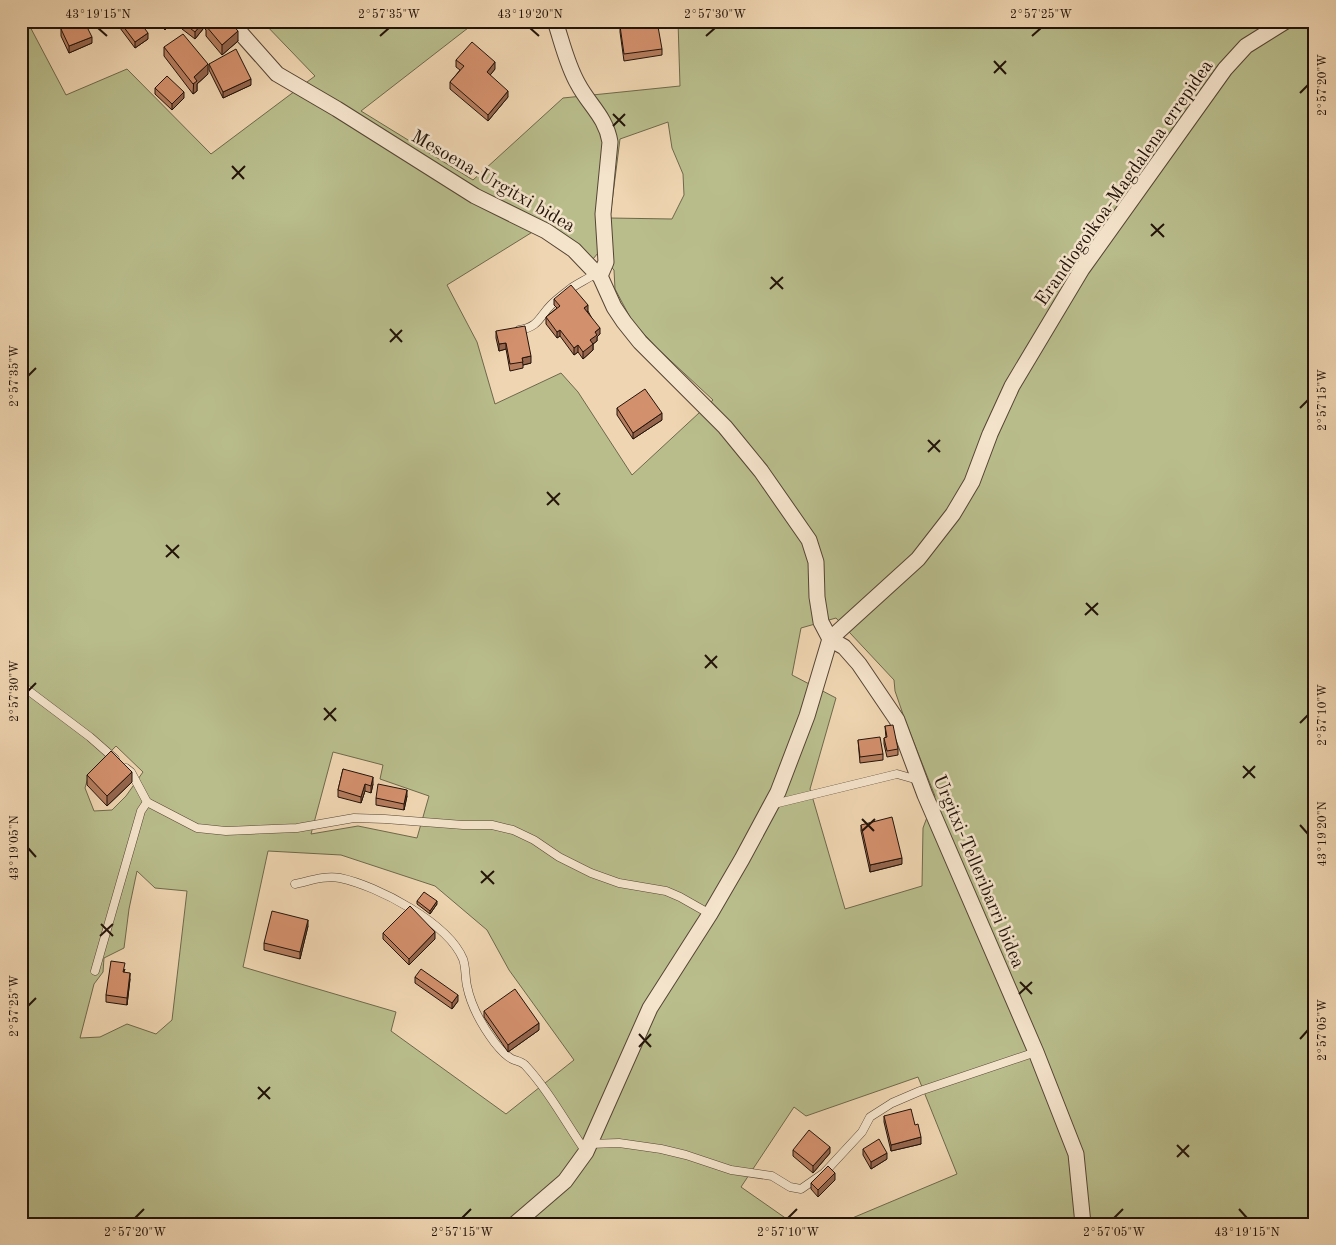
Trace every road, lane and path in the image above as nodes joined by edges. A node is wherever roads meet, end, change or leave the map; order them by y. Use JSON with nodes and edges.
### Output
{"nodes":[{"id":1,"x":230,"y":21,"type":"edge"},
{"id":2,"x":555,"y":21,"type":"edge"},
{"id":3,"x":1286,"y":21,"type":"edge"},
{"id":4,"x":598,"y":274,"type":"junction"},
{"id":5,"x":519,"y":330,"type":"edge"},
{"id":6,"x":830,"y":639,"type":"junction"},
{"id":7,"x":21,"y":685,"type":"edge"},
{"id":8,"x":919,"y":780,"type":"junction"},
{"id":9,"x":147,"y":802,"type":"junction"},
{"id":10,"x":770,"y":806,"type":"junction"},
{"id":11,"x":295,"y":884,"type":"dead end"},
{"id":12,"x":710,"y":914,"type":"junction"},
{"id":13,"x":95,"y":971,"type":"dead end"},
{"id":14,"x":1036,"y":1052,"type":"junction"},
{"id":15,"x":587,"y":1148,"type":"junction"},
{"id":16,"x":515,"y":1224,"type":"edge"},
{"id":17,"x":1083,"y":1224,"type":"edge"}],
"edges":[{"from":1,"to":4,"type":"street","name":"Mesoena-Urgitxi bidea"},
{"from":2,"to":4,"type":"street"},
{"from":3,"to":6,"type":"street","name":"Erandiogoikoa-Magdalena errepidea"},
{"from":4,"to":5,"type":"lane"},
{"from":4,"to":6,"type":"street","name":"Mesoena-Urgitxi bidea"},
{"from":6,"to":8,"type":"street","name":"Urgitxi-Telleribarri bidea"},
{"from":6,"to":10,"type":"street"},
{"from":7,"to":9,"type":"lane"},
{"from":8,"to":10,"type":"lane"},
{"from":8,"to":14,"type":"street","name":"Urgitxi-Telleribarri bidea"},
{"from":9,"to":12,"type":"lane"},
{"from":9,"to":13,"type":"lane"},
{"from":10,"to":12,"type":"street"},
{"from":11,"to":15,"type":"lane"},
{"from":12,"to":15,"type":"street"},
{"from":14,"to":15,"type":"lane"},
{"from":14,"to":17,"type":"street","name":"Urgitxi-Telleribarri bidea"},
{"from":15,"to":16,"type":"street"}]}
